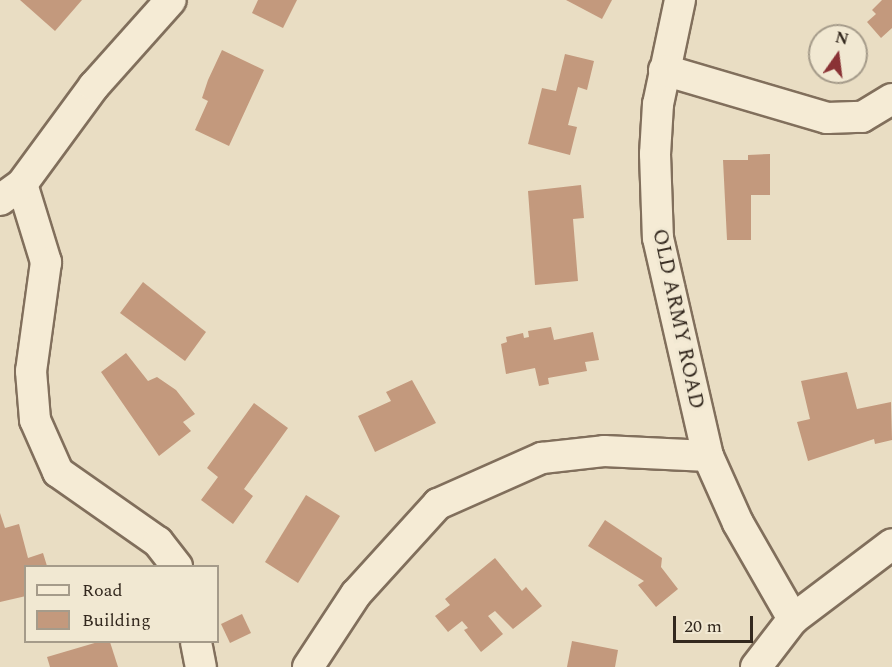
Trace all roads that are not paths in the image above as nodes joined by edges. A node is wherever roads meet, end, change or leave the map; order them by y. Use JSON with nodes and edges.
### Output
{"nodes":[{"id":1,"x":171,"y":0,"type":"edge"},
{"id":2,"x":680,"y":0,"type":"edge"},
{"id":3,"x":664,"y":70,"type":"junction"},
{"id":4,"x":892,"y":99,"type":"edge"},
{"id":5,"x":11,"y":192,"type":"edge"},
{"id":6,"x":708,"y":456,"type":"junction"},
{"id":7,"x":892,"y":544,"type":"edge"},
{"id":8,"x":175,"y":565,"type":"edge"},
{"id":9,"x":793,"y":619,"type":"junction"},
{"id":10,"x":196,"y":643,"type":"edge"},
{"id":11,"x":201,"y":667,"type":"edge"},
{"id":12,"x":308,"y":667,"type":"edge"},
{"id":13,"x":756,"y":667,"type":"edge"}],
"edges":[{"from":1,"to":5,"type":"street"},
{"from":2,"to":3,"type":"street","name":"OLD ARMY ROAD"},
{"from":3,"to":4,"type":"street"},
{"from":3,"to":6,"type":"street","name":"OLD ARMY ROAD"},
{"from":5,"to":8,"type":"street"},
{"from":6,"to":9,"type":"street","name":"OLD ARMY ROAD"},
{"from":6,"to":12,"type":"street"},
{"from":7,"to":9,"type":"street"},
{"from":9,"to":13,"type":"street"},
{"from":10,"to":11,"type":"street"}]}
